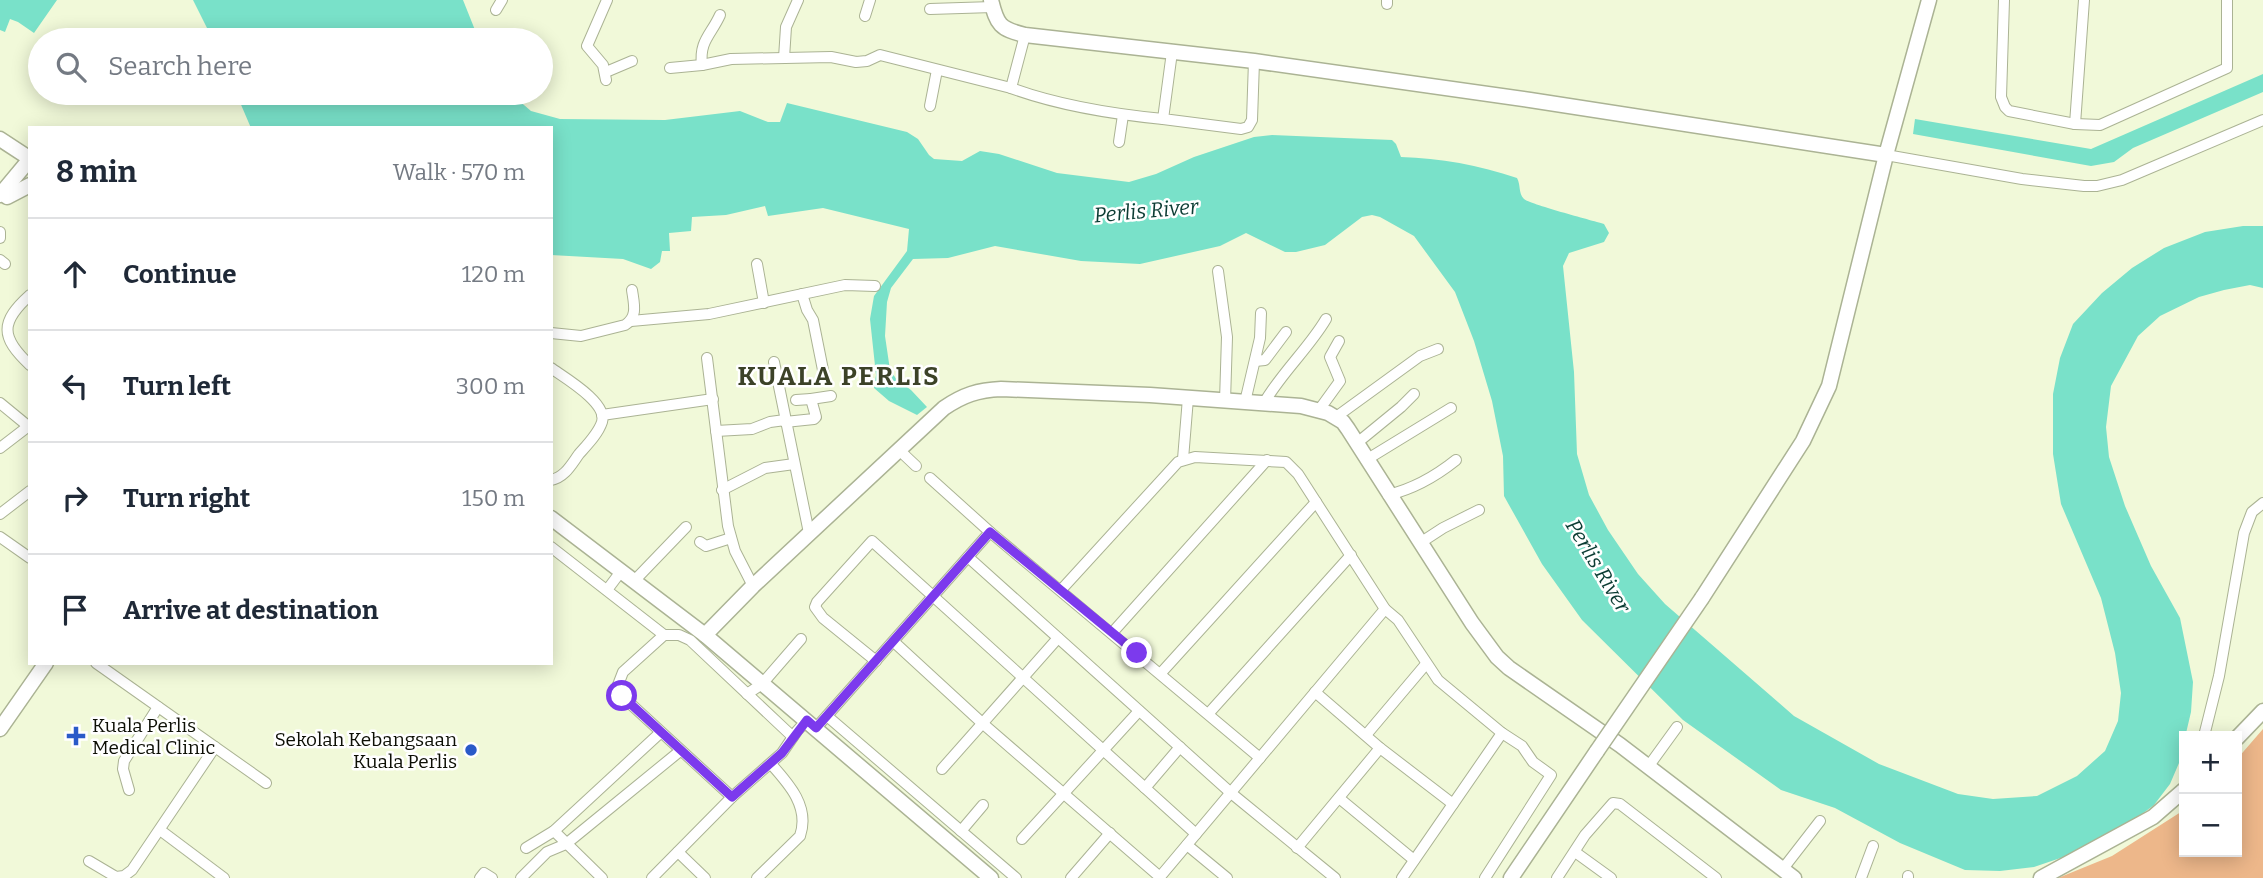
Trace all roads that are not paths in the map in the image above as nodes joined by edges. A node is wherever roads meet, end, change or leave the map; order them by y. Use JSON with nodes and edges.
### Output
{"nodes":[{"id":1,"x":502,"y":0,"type":"edge"},
{"id":2,"x":607,"y":0,"type":"edge"},
{"id":3,"x":798,"y":0,"type":"edge"},
{"id":4,"x":870,"y":0,"type":"edge"},
{"id":5,"x":1928,"y":0,"type":"edge"},
{"id":6,"x":2004,"y":0,"type":"edge"},
{"id":7,"x":2084,"y":0,"type":"edge"},
{"id":8,"x":2227,"y":0,"type":"edge"},
{"id":9,"x":992,"y":3,"type":"edge"},
{"id":10,"x":930,"y":9,"type":"dead end"},
{"id":11,"x":496,"y":10,"type":"dead end"},
{"id":12,"x":720,"y":15,"type":"dead end"},
{"id":13,"x":865,"y":16,"type":"dead end"},
{"id":14,"x":1025,"y":35,"type":"junction"},
{"id":15,"x":1172,"y":52,"type":"junction"},
{"id":16,"x":784,"y":58,"type":"junction"},
{"id":17,"x":632,"y":61,"type":"dead end"},
{"id":18,"x":1254,"y":61,"type":"junction"},
{"id":19,"x":702,"y":65,"type":"junction"},
{"id":20,"x":670,"y":68,"type":"dead end"},
{"id":21,"x":937,"y":70,"type":"junction"},
{"id":22,"x":1011,"y":88,"type":"junction"},
{"id":23,"x":930,"y":106,"type":"dead end"},
{"id":24,"x":1123,"y":115,"type":"junction"},
{"id":25,"x":1163,"y":120,"type":"junction"},
{"id":26,"x":2263,"y":120,"type":"edge"},
{"id":27,"x":2075,"y":124,"type":"junction"},
{"id":28,"x":0,"y":139,"type":"edge"},
{"id":29,"x":1119,"y":142,"type":"dead end"},
{"id":30,"x":1886,"y":155,"type":"junction"},
{"id":31,"x":28,"y":157,"type":"edge"},
{"id":32,"x":28,"y":160,"type":"edge"},
{"id":33,"x":28,"y":170,"type":"edge"},
{"id":34,"x":28,"y":186,"type":"edge"},
{"id":35,"x":2,"y":200,"type":"edge"},
{"id":36,"x":0,"y":232,"type":"edge"},
{"id":37,"x":0,"y":237,"type":"edge"},
{"id":38,"x":758,"y":264,"type":"dead end"},
{"id":39,"x":1218,"y":271,"type":"dead end"},
{"id":40,"x":874,"y":286,"type":"dead end"},
{"id":41,"x":632,"y":290,"type":"dead end"},
{"id":42,"x":802,"y":294,"type":"junction"},
{"id":43,"x":28,"y":298,"type":"edge"},
{"id":44,"x":764,"y":303,"type":"junction"},
{"id":45,"x":1261,"y":313,"type":"dead end"},
{"id":46,"x":1326,"y":318,"type":"dead end"},
{"id":47,"x":632,"y":321,"type":"junction"},
{"id":48,"x":1286,"y":332,"type":"dead end"},
{"id":49,"x":553,"y":333,"type":"edge"},
{"id":50,"x":1339,"y":341,"type":"dead end"},
{"id":51,"x":1438,"y":349,"type":"dead end"},
{"id":52,"x":707,"y":358,"type":"dead end"},
{"id":53,"x":1255,"y":361,"type":"junction"},
{"id":54,"x":774,"y":362,"type":"dead end"},
{"id":55,"x":28,"y":363,"type":"edge"},
{"id":56,"x":553,"y":373,"type":"edge"},
{"id":57,"x":824,"y":375,"type":"dead end"},
{"id":58,"x":1414,"y":394,"type":"dead end"},
{"id":59,"x":831,"y":396,"type":"dead end"},
{"id":60,"x":1188,"y":398,"type":"junction"},
{"id":61,"x":713,"y":399,"type":"junction"},
{"id":62,"x":811,"y":399,"type":"junction"},
{"id":63,"x":796,"y":400,"type":"dead end"},
{"id":64,"x":1224,"y":401,"type":"junction"},
{"id":65,"x":1245,"y":402,"type":"junction"},
{"id":66,"x":0,"y":403,"type":"edge"},
{"id":67,"x":1264,"y":403,"type":"junction"},
{"id":68,"x":1451,"y":408,"type":"dead end"},
{"id":69,"x":1318,"y":410,"type":"junction"},
{"id":70,"x":602,"y":415,"type":"junction"},
{"id":71,"x":1335,"y":417,"type":"junction"},
{"id":72,"x":785,"y":421,"type":"junction"},
{"id":73,"x":28,"y":425,"type":"edge"},
{"id":74,"x":28,"y":427,"type":"edge"},
{"id":75,"x":716,"y":431,"type":"junction"},
{"id":76,"x":1357,"y":443,"type":"junction"},
{"id":77,"x":0,"y":448,"type":"edge"},
{"id":78,"x":898,"y":449,"type":"junction"},
{"id":79,"x":1183,"y":459,"type":"junction"},
{"id":80,"x":1267,"y":460,"type":"junction"},
{"id":81,"x":1367,"y":460,"type":"junction"},
{"id":82,"x":1456,"y":460,"type":"dead end"},
{"id":83,"x":794,"y":464,"type":"junction"},
{"id":84,"x":916,"y":466,"type":"dead end"},
{"id":85,"x":930,"y":478,"type":"dead end"},
{"id":86,"x":553,"y":479,"type":"edge"},
{"id":87,"x":722,"y":490,"type":"junction"},
{"id":88,"x":28,"y":493,"type":"edge"},
{"id":89,"x":1388,"y":495,"type":"junction"},
{"id":90,"x":1316,"y":502,"type":"junction"},
{"id":91,"x":2263,"y":503,"type":"edge"},
{"id":92,"x":1479,"y":510,"type":"dead end"},
{"id":93,"x":0,"y":514,"type":"edge"},
{"id":94,"x":553,"y":519,"type":"edge"},
{"id":95,"x":686,"y":527,"type":"dead end"},
{"id":96,"x":990,"y":532,"type":"junction"},
{"id":97,"x":809,"y":533,"type":"junction"},
{"id":98,"x":0,"y":537,"type":"edge"},
{"id":99,"x":731,"y":538,"type":"junction"},
{"id":100,"x":700,"y":542,"type":"dead end"},
{"id":101,"x":1420,"y":543,"type":"junction"},
{"id":102,"x":553,"y":549,"type":"edge"},
{"id":103,"x":1350,"y":555,"type":"junction"},
{"id":104,"x":28,"y":557,"type":"edge"},
{"id":105,"x":968,"y":557,"type":"junction"},
{"id":106,"x":622,"y":570,"type":"junction"},
{"id":107,"x":635,"y":580,"type":"junction"},
{"id":108,"x":753,"y":586,"type":"junction"},
{"id":109,"x":607,"y":590,"type":"junction"},
{"id":110,"x":1061,"y":590,"type":"junction"},
{"id":111,"x":935,"y":596,"type":"junction"},
{"id":112,"x":1385,"y":608,"type":"junction"},
{"id":113,"x":1112,"y":633,"type":"junction"},
{"id":114,"x":664,"y":635,"type":"junction"},
{"id":115,"x":705,"y":635,"type":"junction"},
{"id":116,"x":1058,"y":638,"type":"junction"},
{"id":117,"x":801,"y":639,"type":"dead end"},
{"id":118,"x":894,"y":642,"type":"junction"},
{"id":119,"x":876,"y":662,"type":"junction"},
{"id":120,"x":1426,"y":664,"type":"junction"},
{"id":121,"x":45,"y":665,"type":"edge"},
{"id":122,"x":99,"y":665,"type":"edge"},
{"id":123,"x":1161,"y":673,"type":"junction"},
{"id":124,"x":1022,"y":677,"type":"junction"},
{"id":125,"x":755,"y":689,"type":"junction"},
{"id":126,"x":1315,"y":692,"type":"junction"},
{"id":127,"x":158,"y":707,"type":"junction"},
{"id":128,"x":1139,"y":711,"type":"junction"},
{"id":129,"x":2263,"y":712,"type":"edge"},
{"id":130,"x":1209,"y":713,"type":"junction"},
{"id":131,"x":827,"y":716,"type":"junction"},
{"id":132,"x":981,"y":722,"type":"junction"},
{"id":133,"x":1677,"y":727,"type":"dead end"},
{"id":134,"x":803,"y":728,"type":"junction"},
{"id":135,"x":0,"y":729,"type":"edge"},
{"id":136,"x":2205,"y":731,"type":"edge"},
{"id":137,"x":660,"y":733,"type":"junction"},
{"id":138,"x":1502,"y":733,"type":"junction"},
{"id":139,"x":2242,"y":733,"type":"edge"},
{"id":140,"x":1366,"y":735,"type":"junction"},
{"id":141,"x":215,"y":747,"type":"junction"},
{"id":142,"x":1180,"y":747,"type":"junction"},
{"id":143,"x":1380,"y":748,"type":"junction"},
{"id":144,"x":680,"y":751,"type":"junction"},
{"id":145,"x":1104,"y":751,"type":"junction"},
{"id":146,"x":1260,"y":758,"type":"junction"},
{"id":147,"x":773,"y":766,"type":"junction"},
{"id":148,"x":1648,"y":767,"type":"junction"},
{"id":149,"x":942,"y":769,"type":"dead end"},
{"id":150,"x":266,"y":783,"type":"dead end"},
{"id":151,"x":1145,"y":788,"type":"junction"},
{"id":152,"x":129,"y":790,"type":"dead end"},
{"id":153,"x":1064,"y":793,"type":"junction"},
{"id":154,"x":1231,"y":793,"type":"junction"},
{"id":155,"x":2179,"y":794,"type":"edge"},
{"id":156,"x":732,"y":797,"type":"junction"},
{"id":157,"x":1339,"y":798,"type":"junction"},
{"id":158,"x":983,"y":804,"type":"dead end"},
{"id":159,"x":1453,"y":804,"type":"junction"},
{"id":160,"x":1820,"y":821,"type":"dead end"},
{"id":161,"x":160,"y":830,"type":"junction"},
{"id":162,"x":554,"y":831,"type":"junction"},
{"id":163,"x":961,"y":831,"type":"junction"},
{"id":164,"x":1110,"y":833,"type":"junction"},
{"id":165,"x":1196,"y":834,"type":"junction"},
{"id":166,"x":1022,"y":839,"type":"dead end"},
{"id":167,"x":566,"y":844,"type":"junction"},
{"id":168,"x":1187,"y":845,"type":"junction"},
{"id":169,"x":1873,"y":846,"type":"dead end"},
{"id":170,"x":526,"y":848,"type":"dead end"},
{"id":171,"x":981,"y":848,"type":"junction"},
{"id":172,"x":1297,"y":848,"type":"junction"},
{"id":173,"x":678,"y":852,"type":"junction"},
{"id":174,"x":1575,"y":852,"type":"junction"},
{"id":175,"x":970,"y":860,"type":"junction"},
{"id":176,"x":1414,"y":860,"type":"junction"},
{"id":177,"x":89,"y":861,"type":"dead end"},
{"id":178,"x":1788,"y":874,"type":"edge"},
{"id":179,"x":224,"y":878,"type":"edge"},
{"id":180,"x":481,"y":878,"type":"edge"},
{"id":181,"x":492,"y":878,"type":"edge"},
{"id":182,"x":521,"y":878,"type":"edge"},
{"id":183,"x":602,"y":878,"type":"edge"},
{"id":184,"x":652,"y":878,"type":"edge"},
{"id":185,"x":705,"y":878,"type":"edge"},
{"id":186,"x":757,"y":878,"type":"edge"},
{"id":187,"x":991,"y":878,"type":"edge"},
{"id":188,"x":1016,"y":878,"type":"edge"},
{"id":189,"x":1070,"y":878,"type":"edge"},
{"id":190,"x":1160,"y":878,"type":"edge"},
{"id":191,"x":1227,"y":878,"type":"edge"},
{"id":192,"x":1335,"y":878,"type":"edge"},
{"id":193,"x":1402,"y":878,"type":"edge"},
{"id":194,"x":1485,"y":878,"type":"edge"},
{"id":195,"x":1511,"y":878,"type":"edge"},
{"id":196,"x":1557,"y":878,"type":"edge"},
{"id":197,"x":1611,"y":878,"type":"edge"},
{"id":198,"x":1716,"y":878,"type":"edge"},
{"id":199,"x":1861,"y":878,"type":"edge"},
{"id":200,"x":2041,"y":878,"type":"edge"}],
"edges":[{"from":1,"to":11,"type":"street"},
{"from":2,"to":17,"type":"street"},
{"from":3,"to":16,"type":"street"},
{"from":4,"to":13,"type":"street"},
{"from":5,"to":30,"type":"street"},
{"from":6,"to":27,"type":"street"},
{"from":7,"to":27,"type":"street"},
{"from":8,"to":27,"type":"street"},
{"from":9,"to":10,"type":"street"},
{"from":9,"to":14,"type":"street"},
{"from":12,"to":19,"type":"street"},
{"from":14,"to":15,"type":"street"},
{"from":14,"to":22,"type":"street"},
{"from":15,"to":18,"type":"street"},
{"from":15,"to":25,"type":"street"},
{"from":16,"to":19,"type":"street"},
{"from":16,"to":21,"type":"street"},
{"from":18,"to":25,"type":"street"},
{"from":18,"to":30,"type":"street"},
{"from":19,"to":20,"type":"street"},
{"from":21,"to":22,"type":"street"},
{"from":21,"to":23,"type":"street"},
{"from":22,"to":24,"type":"street"},
{"from":24,"to":25,"type":"street"},
{"from":24,"to":29,"type":"street"},
{"from":26,"to":30,"type":"street"},
{"from":28,"to":31,"type":"street"},
{"from":30,"to":195,"type":"street","bridge":true},
{"from":32,"to":35,"type":"street"},
{"from":33,"to":35,"type":"street"},
{"from":34,"to":35,"type":"street"},
{"from":36,"to":37,"type":"street"},
{"from":38,"to":44,"type":"street"},
{"from":39,"to":64,"type":"street"},
{"from":40,"to":42,"type":"street"},
{"from":41,"to":47,"type":"street"},
{"from":42,"to":44,"type":"street"},
{"from":42,"to":57,"type":"street"},
{"from":43,"to":55,"type":"street"},
{"from":44,"to":47,"type":"street"},
{"from":45,"to":53,"type":"street"},
{"from":46,"to":67,"type":"street"},
{"from":47,"to":49,"type":"street"},
{"from":48,"to":53,"type":"street"},
{"from":50,"to":69,"type":"street"},
{"from":51,"to":71,"type":"street"},
{"from":52,"to":61,"type":"street"},
{"from":53,"to":65,"type":"street"},
{"from":54,"to":72,"type":"street"},
{"from":56,"to":70,"type":"street"},
{"from":58,"to":76,"type":"street"},
{"from":59,"to":62,"type":"street"},
{"from":60,"to":64,"type":"street"},
{"from":60,"to":78,"type":"street"},
{"from":60,"to":79,"type":"street"},
{"from":61,"to":70,"type":"street"},
{"from":61,"to":75,"type":"street"},
{"from":62,"to":63,"type":"street"},
{"from":62,"to":72,"type":"street"},
{"from":64,"to":65,"type":"street"},
{"from":65,"to":67,"type":"street"},
{"from":66,"to":73,"type":"street"},
{"from":67,"to":69,"type":"street"},
{"from":68,"to":81,"type":"street"},
{"from":69,"to":71,"type":"street"},
{"from":70,"to":86,"type":"street"},
{"from":71,"to":76,"type":"street"},
{"from":72,"to":75,"type":"street"},
{"from":72,"to":83,"type":"street"},
{"from":74,"to":77,"type":"street"},
{"from":75,"to":87,"type":"street"},
{"from":76,"to":81,"type":"street"},
{"from":78,"to":84,"type":"street"},
{"from":78,"to":97,"type":"street"},
{"from":79,"to":80,"type":"street"},
{"from":79,"to":110,"type":"street"},
{"from":80,"to":90,"type":"street"},
{"from":80,"to":113,"type":"street"},
{"from":81,"to":89,"type":"street"},
{"from":82,"to":89,"type":"street"},
{"from":83,"to":87,"type":"street"},
{"from":83,"to":97,"type":"street"},
{"from":85,"to":96,"type":"street"},
{"from":87,"to":99,"type":"street"},
{"from":88,"to":93,"type":"street"},
{"from":89,"to":101,"type":"street"},
{"from":90,"to":103,"type":"street"},
{"from":90,"to":123,"type":"street"},
{"from":91,"to":136,"type":"street"},
{"from":92,"to":101,"type":"street"},
{"from":94,"to":106,"type":"street"},
{"from":95,"to":107,"type":"street"},
{"from":96,"to":105,"type":"street"},
{"from":96,"to":110,"type":"street"},
{"from":97,"to":108,"type":"street"},
{"from":98,"to":104,"type":"street"},
{"from":99,"to":100,"type":"street"},
{"from":99,"to":108,"type":"street"},
{"from":101,"to":148,"type":"street"},
{"from":102,"to":109,"type":"street"},
{"from":103,"to":112,"type":"street"},
{"from":103,"to":130,"type":"street"},
{"from":105,"to":111,"type":"street"},
{"from":105,"to":116,"type":"street"},
{"from":106,"to":107,"type":"street"},
{"from":106,"to":109,"type":"street"},
{"from":107,"to":115,"type":"street"},
{"from":108,"to":115,"type":"street"},
{"from":109,"to":114,"type":"street"},
{"from":110,"to":113,"type":"street"},
{"from":111,"to":118,"type":"street"},
{"from":111,"to":119,"type":"street"},
{"from":111,"to":124,"type":"street"},
{"from":112,"to":120,"type":"street"},
{"from":112,"to":126,"type":"street"},
{"from":113,"to":123,"type":"street"},
{"from":114,"to":125,"type":"street"},
{"from":114,"to":137,"type":"street"},
{"from":115,"to":125,"type":"street"},
{"from":116,"to":124,"type":"street"},
{"from":116,"to":128,"type":"street"},
{"from":117,"to":125,"type":"street"},
{"from":118,"to":119,"type":"street"},
{"from":118,"to":132,"type":"street"},
{"from":119,"to":131,"type":"street"},
{"from":120,"to":138,"type":"street"},
{"from":120,"to":140,"type":"street"},
{"from":121,"to":135,"type":"street"},
{"from":122,"to":127,"type":"street"},
{"from":123,"to":130,"type":"street"},
{"from":124,"to":132,"type":"street"},
{"from":124,"to":145,"type":"street"},
{"from":125,"to":134,"type":"street"},
{"from":125,"to":134,"type":"street"},
{"from":126,"to":140,"type":"street"},
{"from":126,"to":146,"type":"street"},
{"from":127,"to":141,"type":"street"},
{"from":127,"to":152,"type":"street"},
{"from":128,"to":142,"type":"street"},
{"from":128,"to":145,"type":"street"},
{"from":129,"to":139,"type":"street"},
{"from":130,"to":146,"type":"street"},
{"from":131,"to":134,"type":"street"},
{"from":131,"to":163,"type":"street"},
{"from":132,"to":149,"type":"street"},
{"from":132,"to":153,"type":"street"},
{"from":133,"to":148,"type":"street"},
{"from":134,"to":147,"type":"street"},
{"from":134,"to":175,"type":"street"},
{"from":137,"to":144,"type":"street"},
{"from":137,"to":162,"type":"street"},
{"from":138,"to":159,"type":"street"},
{"from":138,"to":194,"type":"street"},
{"from":140,"to":143,"type":"street"},
{"from":141,"to":150,"type":"street"},
{"from":141,"to":161,"type":"street"},
{"from":142,"to":151,"type":"street"},
{"from":142,"to":154,"type":"street"},
{"from":143,"to":157,"type":"street"},
{"from":143,"to":159,"type":"street"},
{"from":144,"to":156,"type":"street"},
{"from":144,"to":167,"type":"street"},
{"from":145,"to":151,"type":"street"},
{"from":145,"to":153,"type":"street"},
{"from":146,"to":154,"type":"street"},
{"from":147,"to":156,"type":"street"},
{"from":147,"to":186,"type":"street"},
{"from":148,"to":178,"type":"street"},
{"from":151,"to":165,"type":"street"},
{"from":153,"to":164,"type":"street"},
{"from":153,"to":166,"type":"street"},
{"from":154,"to":165,"type":"street"},
{"from":154,"to":172,"type":"street"},
{"from":155,"to":200,"type":"street"},
{"from":156,"to":173,"type":"street"},
{"from":157,"to":172,"type":"street"},
{"from":157,"to":176,"type":"street"},
{"from":158,"to":163,"type":"street"},
{"from":159,"to":176,"type":"street"},
{"from":160,"to":178,"type":"street"},
{"from":161,"to":177,"type":"street"},
{"from":161,"to":179,"type":"street"},
{"from":162,"to":167,"type":"street"},
{"from":162,"to":170,"type":"street"},
{"from":163,"to":171,"type":"street"},
{"from":164,"to":189,"type":"street"},
{"from":164,"to":190,"type":"street"},
{"from":165,"to":168,"type":"street"},
{"from":167,"to":182,"type":"street"},
{"from":167,"to":183,"type":"street"},
{"from":168,"to":190,"type":"street"},
{"from":168,"to":191,"type":"street"},
{"from":169,"to":199,"type":"street"},
{"from":171,"to":175,"type":"street"},
{"from":171,"to":188,"type":"street"},
{"from":172,"to":192,"type":"street"},
{"from":173,"to":184,"type":"street"},
{"from":173,"to":185,"type":"street"},
{"from":174,"to":196,"type":"street"},
{"from":174,"to":197,"type":"street"},
{"from":174,"to":198,"type":"street"},
{"from":175,"to":187,"type":"street"},
{"from":176,"to":193,"type":"street"},
{"from":180,"to":181,"type":"street"}]}
